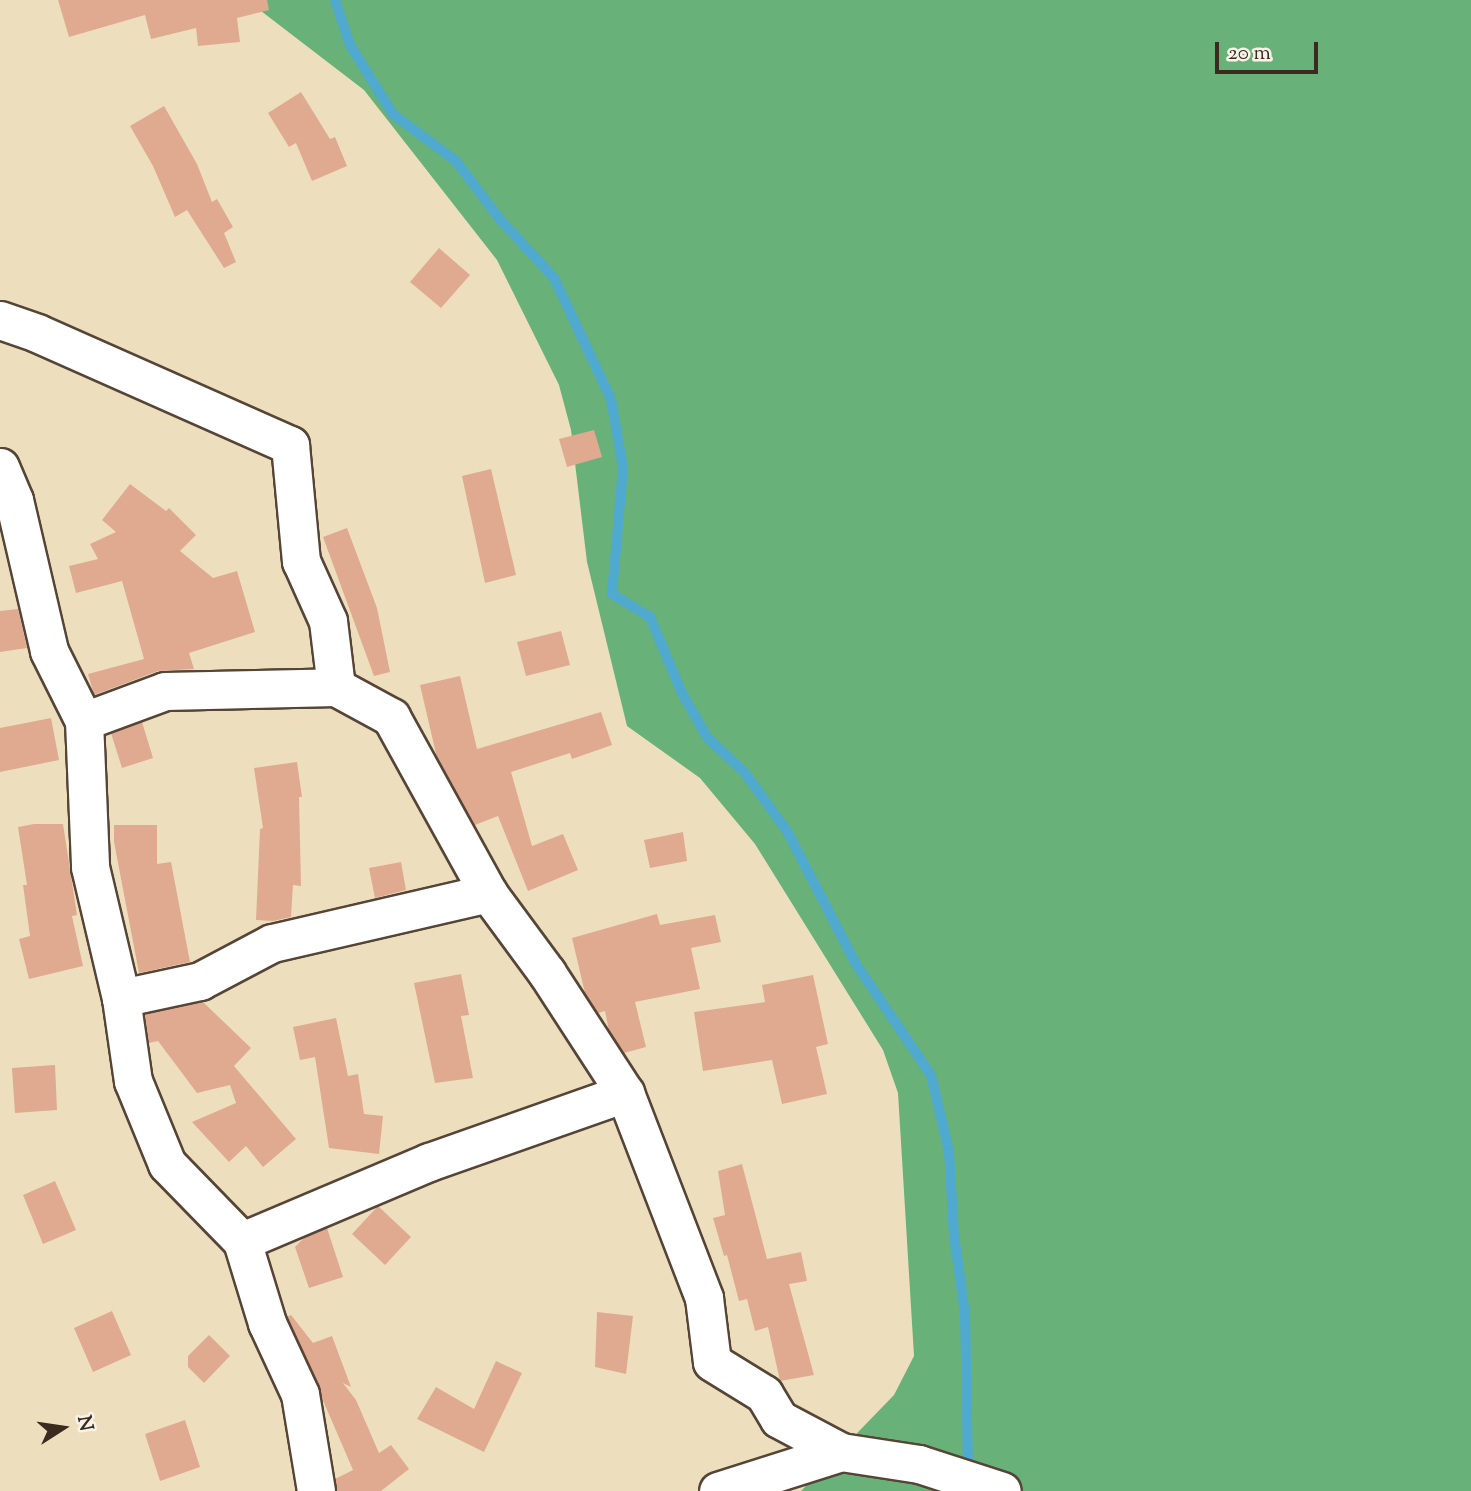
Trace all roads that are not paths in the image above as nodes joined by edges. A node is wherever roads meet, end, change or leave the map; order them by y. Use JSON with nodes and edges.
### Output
{"nodes":[{"id":1,"x":0,"y":320,"type":"edge"},
{"id":2,"x":0,"y":467,"type":"edge"},
{"id":3,"x":336,"y":687,"type":"junction"},
{"id":4,"x":84,"y":721,"type":"junction"},
{"id":5,"x":488,"y":892,"type":"junction"},
{"id":6,"x":121,"y":998,"type":"junction"},
{"id":7,"x":625,"y":1093,"type":"junction"},
{"id":8,"x":242,"y":1241,"type":"junction"},
{"id":9,"x":841,"y":1452,"type":"junction"},
{"id":10,"x":316,"y":1491,"type":"edge"},
{"id":11,"x":718,"y":1491,"type":"edge"},
{"id":12,"x":1002,"y":1491,"type":"edge"}],
"edges":[{"from":1,"to":3,"type":"street"},
{"from":2,"to":4,"type":"street"},
{"from":3,"to":4,"type":"street"},
{"from":3,"to":5,"type":"street"},
{"from":4,"to":6,"type":"street"},
{"from":5,"to":6,"type":"street"},
{"from":5,"to":7,"type":"street"},
{"from":6,"to":8,"type":"street"},
{"from":7,"to":8,"type":"street"},
{"from":7,"to":9,"type":"street"},
{"from":8,"to":10,"type":"street"},
{"from":9,"to":11,"type":"street"},
{"from":9,"to":12,"type":"street"}]}
